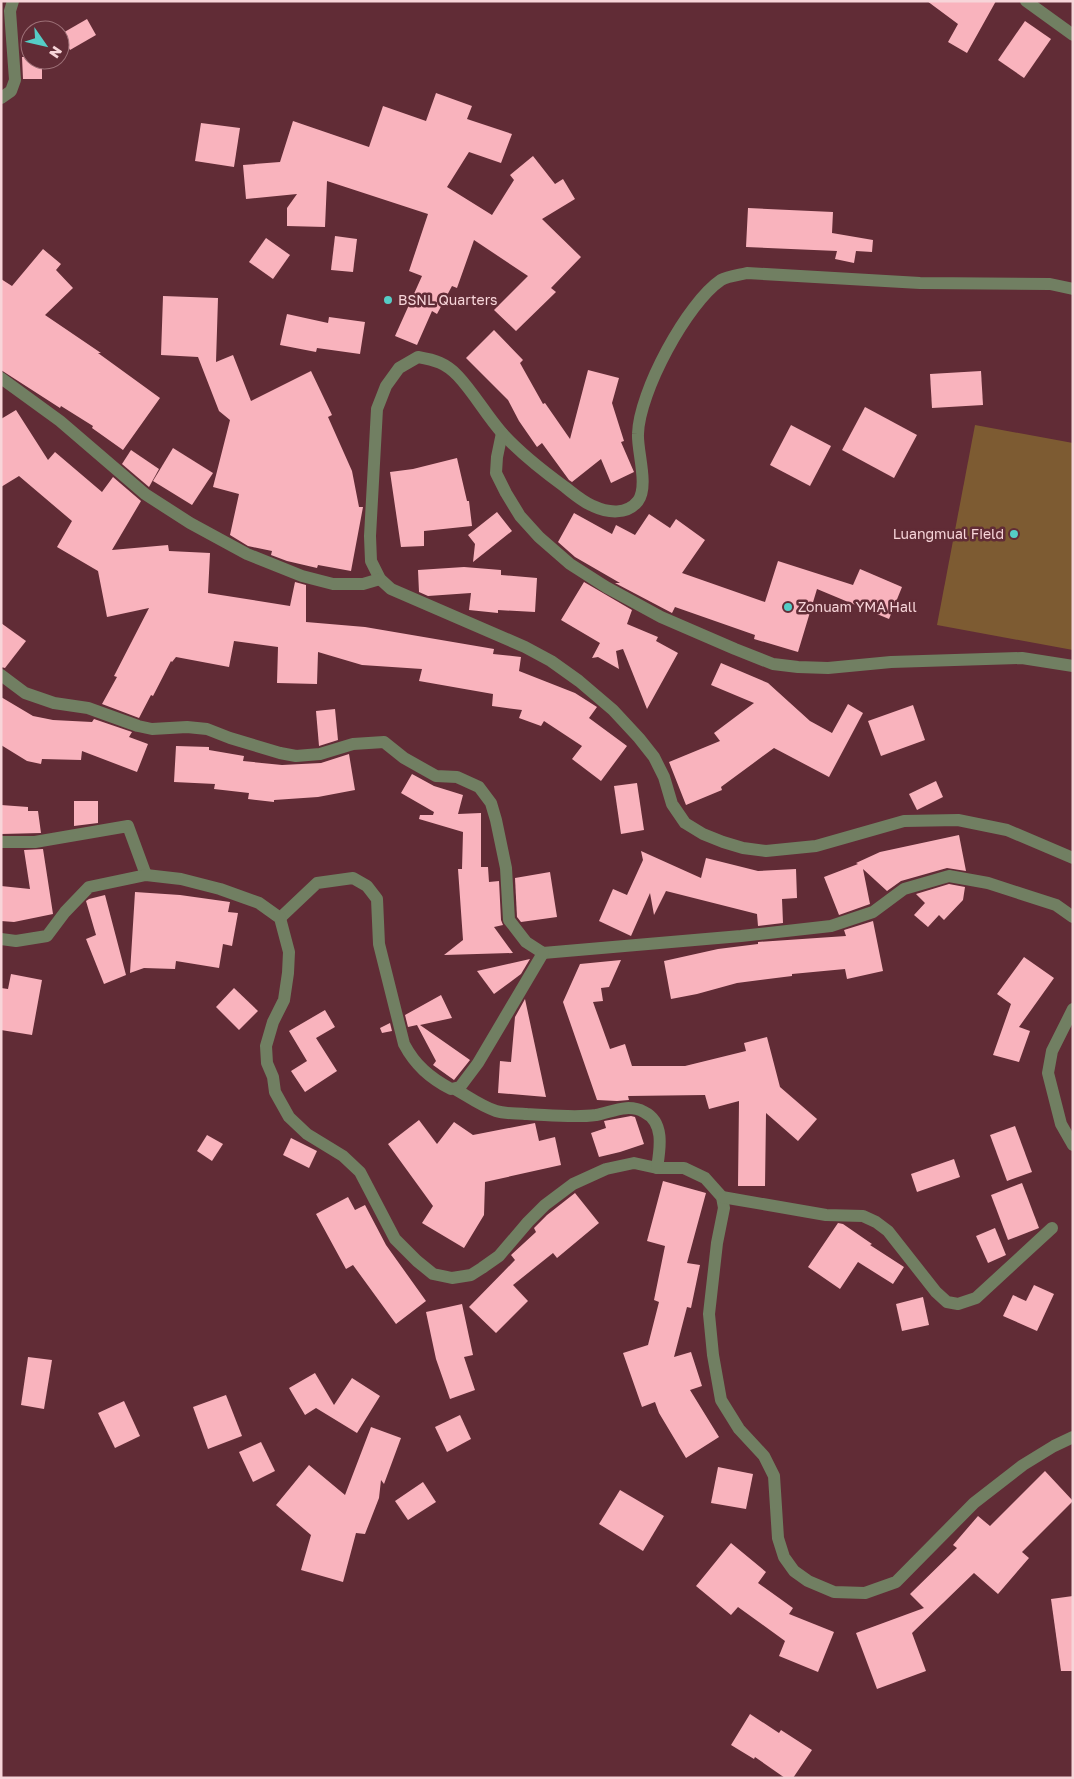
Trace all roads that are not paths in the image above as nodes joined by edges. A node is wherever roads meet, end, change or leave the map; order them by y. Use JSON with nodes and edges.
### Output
{"nodes":[{"id":1,"x":13,"y":1,"type":"edge"},
{"id":2,"x":1026,"y":1,"type":"edge"},
{"id":3,"x":1073,"y":35,"type":"edge"},
{"id":4,"x":1,"y":98,"type":"edge"},
{"id":5,"x":1073,"y":289,"type":"edge"},
{"id":6,"x":1,"y":378,"type":"edge"},
{"id":7,"x":502,"y":433,"type":"junction"},
{"id":8,"x":380,"y":579,"type":"junction"},
{"id":9,"x":1073,"y":666,"type":"edge"},
{"id":10,"x":1,"y":675,"type":"edge"},
{"id":11,"x":1,"y":842,"type":"edge"},
{"id":12,"x":1073,"y":858,"type":"edge"},
{"id":13,"x":146,"y":875,"type":"junction"},
{"id":14,"x":1073,"y":916,"type":"edge"},
{"id":15,"x":280,"y":918,"type":"junction"},
{"id":16,"x":1,"y":939,"type":"edge"},
{"id":17,"x":543,"y":953,"type":"junction"},
{"id":18,"x":1073,"y":1009,"type":"edge"},
{"id":19,"x":455,"y":1089,"type":"junction"},
{"id":20,"x":1073,"y":1145,"type":"edge"},
{"id":21,"x":657,"y":1168,"type":"junction"},
{"id":22,"x":722,"y":1197,"type":"junction"},
{"id":23,"x":1052,"y":1228,"type":"dead end"},
{"id":24,"x":1073,"y":1438,"type":"edge"}],
"edges":[{"from":1,"to":4,"type":"street"},
{"from":2,"to":3,"type":"street"},
{"from":5,"to":7,"type":"street"},
{"from":6,"to":8,"type":"street"},
{"from":7,"to":8,"type":"street"},
{"from":7,"to":9,"type":"street"},
{"from":8,"to":12,"type":"street"},
{"from":10,"to":17,"type":"street"},
{"from":11,"to":13,"type":"street"},
{"from":13,"to":15,"type":"street"},
{"from":13,"to":16,"type":"street"},
{"from":14,"to":17,"type":"street"},
{"from":15,"to":19,"type":"street"},
{"from":15,"to":21,"type":"street"},
{"from":17,"to":19,"type":"street"},
{"from":18,"to":20,"type":"street"},
{"from":19,"to":21,"type":"street"},
{"from":21,"to":22,"type":"street"},
{"from":22,"to":23,"type":"street"},
{"from":22,"to":24,"type":"street"}]}
